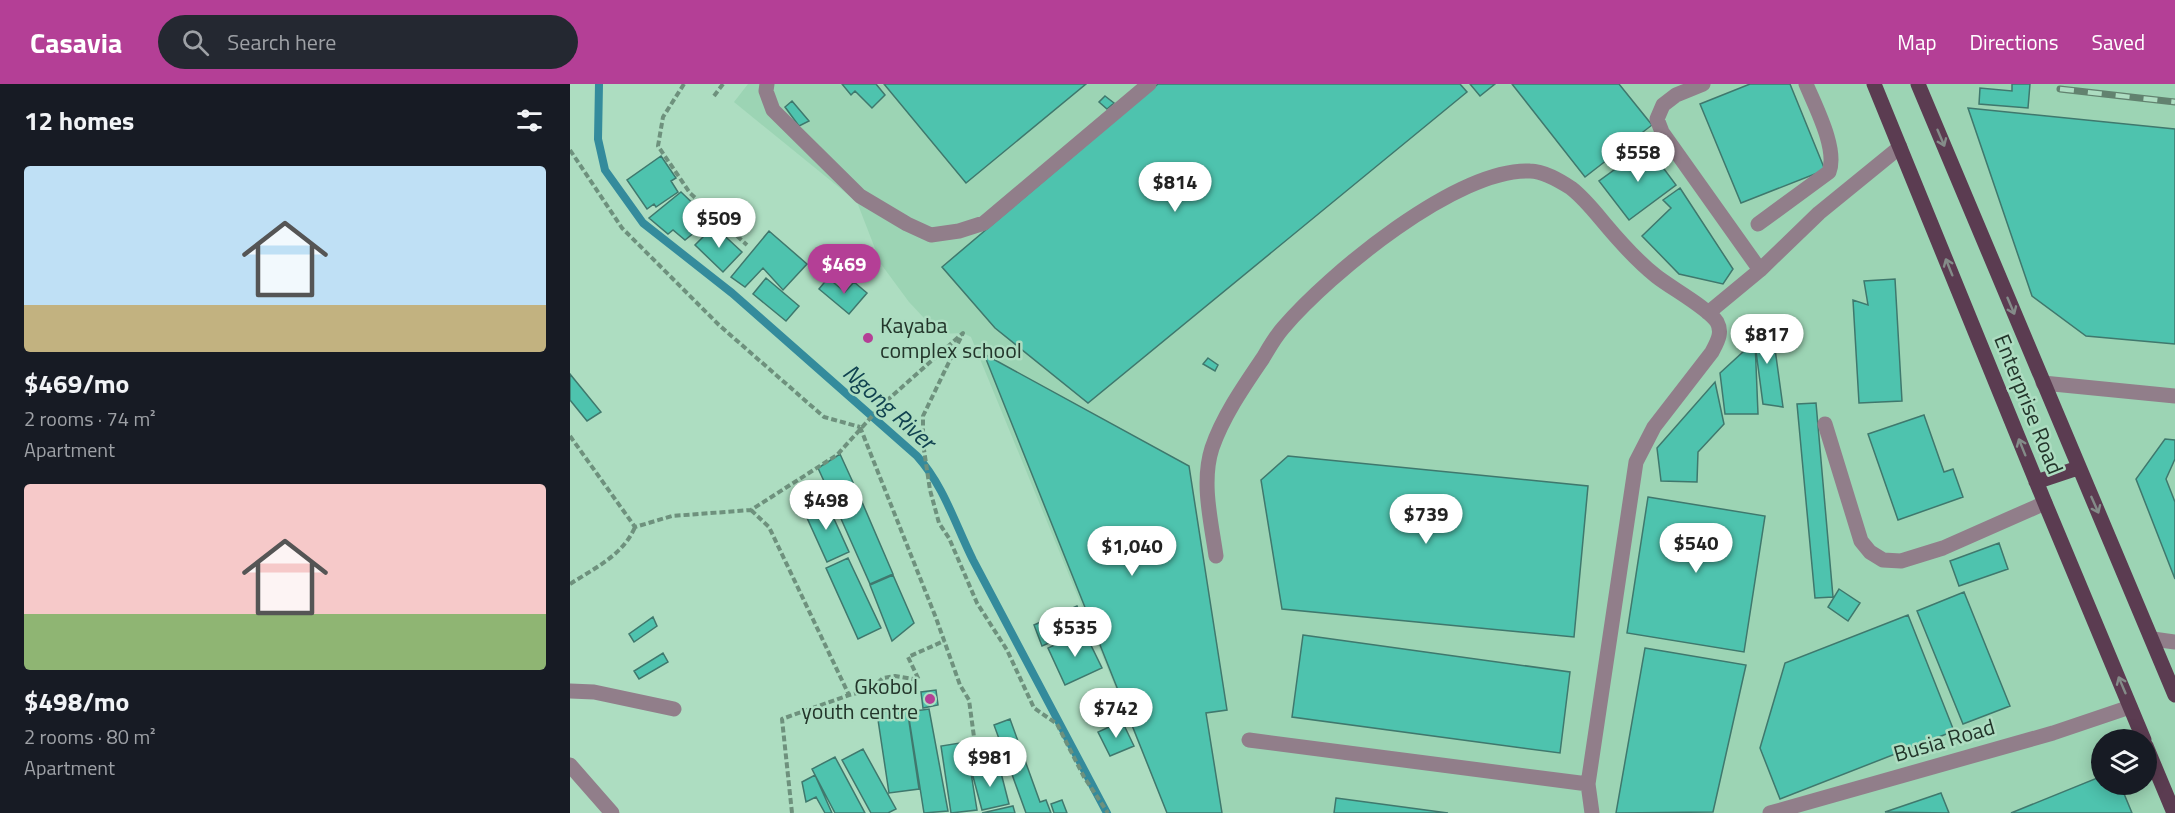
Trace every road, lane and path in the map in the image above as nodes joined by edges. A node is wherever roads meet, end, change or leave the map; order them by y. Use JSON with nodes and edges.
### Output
{"nodes":[{"id":1,"x":684,"y":84,"type":"edge"},
{"id":2,"x":723,"y":84,"type":"edge"},
{"id":3,"x":767,"y":84,"type":"edge"},
{"id":4,"x":1149,"y":84,"type":"edge"},
{"id":5,"x":1703,"y":84,"type":"edge"},
{"id":6,"x":1806,"y":84,"type":"edge"},
{"id":7,"x":1874,"y":84,"type":"edge"},
{"id":8,"x":1918,"y":84,"type":"edge"},
{"id":9,"x":714,"y":96,"type":"dead end"},
{"id":10,"x":1900,"y":147,"type":"junction"},
{"id":11,"x":570,"y":150,"type":"edge"},
{"id":12,"x":1758,"y":224,"type":"dead end"},
{"id":13,"x":747,"y":245,"type":"dead end"},
{"id":14,"x":1760,"y":270,"type":"junction"},
{"id":15,"x":1708,"y":313,"type":"junction"},
{"id":16,"x":2043,"y":383,"type":"junction"},
{"id":17,"x":2175,"y":396,"type":"edge"},
{"id":18,"x":1825,"y":424,"type":"dead end"},
{"id":19,"x":860,"y":428,"type":"junction"},
{"id":20,"x":570,"y":436,"type":"edge"},
{"id":21,"x":2078,"y":468,"type":"junction"},
{"id":22,"x":2036,"y":482,"type":"junction"},
{"id":23,"x":2045,"y":503,"type":"junction"},
{"id":24,"x":751,"y":510,"type":"junction"},
{"id":25,"x":634,"y":527,"type":"junction"},
{"id":26,"x":1216,"y":556,"type":"dead end"},
{"id":27,"x":570,"y":584,"type":"edge"},
{"id":28,"x":2153,"y":639,"type":"junction"},
{"id":29,"x":944,"y":641,"type":"junction"},
{"id":30,"x":2175,"y":642,"type":"edge"},
{"id":31,"x":570,"y":691,"type":"edge"},
{"id":32,"x":849,"y":695,"type":"junction"},
{"id":33,"x":2175,"y":695,"type":"edge"},
{"id":34,"x":2130,"y":707,"type":"junction"},
{"id":35,"x":674,"y":709,"type":"dead end"},
{"id":36,"x":2139,"y":729,"type":"edge"},
{"id":37,"x":974,"y":737,"type":"dead end"},
{"id":38,"x":1249,"y":740,"type":"dead end"},
{"id":39,"x":570,"y":765,"type":"edge"},
{"id":40,"x":2157,"y":772,"type":"edge"},
{"id":41,"x":1588,"y":784,"type":"junction"},
{"id":42,"x":612,"y":813,"type":"edge"},
{"id":43,"x":792,"y":813,"type":"edge"},
{"id":44,"x":1108,"y":813,"type":"edge"},
{"id":45,"x":1592,"y":813,"type":"edge"},
{"id":46,"x":1770,"y":813,"type":"edge"},
{"id":47,"x":2174,"y":813,"type":"edge"}],
"edges":[{"from":1,"to":13,"type":"path"},
{"from":2,"to":9,"type":"path"},
{"from":3,"to":4,"type":"lane"},
{"from":5,"to":14,"type":"lane"},
{"from":6,"to":12,"type":"lane"},
{"from":7,"to":10,"type":"main road","name":"Enterprise Road"},
{"from":8,"to":16,"type":"main road","name":"Enterprise Road","one_way":true},
{"from":10,"to":14,"type":"lane"},
{"from":22,"to":10,"type":"main road","name":"Enterprise Road","one_way":true},
{"from":11,"to":19,"type":"path"},
{"from":14,"to":15,"type":"lane"},
{"from":15,"to":26,"type":"lane"},
{"from":15,"to":41,"type":"lane"},
{"from":16,"to":17,"type":"lane"},
{"from":16,"to":21,"type":"main road","name":"Enterprise Road"},
{"from":18,"to":23,"type":"lane"},
{"from":19,"to":24,"type":"path"},
{"from":19,"to":29,"type":"path"},
{"from":19,"to":44,"type":"path"},
{"from":20,"to":25,"type":"path"},
{"from":21,"to":22,"type":"main road"},
{"from":21,"to":28,"type":"main road","name":"Enterprise Road","one_way":true},
{"from":22,"to":23,"type":"main road","name":"Enterprise Road"},
{"from":34,"to":23,"type":"main road","name":"Enterprise Road","one_way":true},
{"from":24,"to":25,"type":"path"},
{"from":24,"to":32,"type":"path"},
{"from":25,"to":27,"type":"path"},
{"from":28,"to":30,"type":"lane"},
{"from":28,"to":33,"type":"main road","name":"Enterprise Road"},
{"from":29,"to":32,"type":"path"},
{"from":29,"to":37,"type":"path"},
{"from":31,"to":35,"type":"lane"},
{"from":32,"to":43,"type":"path"},
{"from":34,"to":36,"type":"main road","name":"Enterprise Road"},
{"from":34,"to":46,"type":"lane","name":"Busia Road"},
{"from":38,"to":41,"type":"lane"},
{"from":39,"to":42,"type":"lane"},
{"from":40,"to":47,"type":"main road"},
{"from":41,"to":45,"type":"lane"}]}
